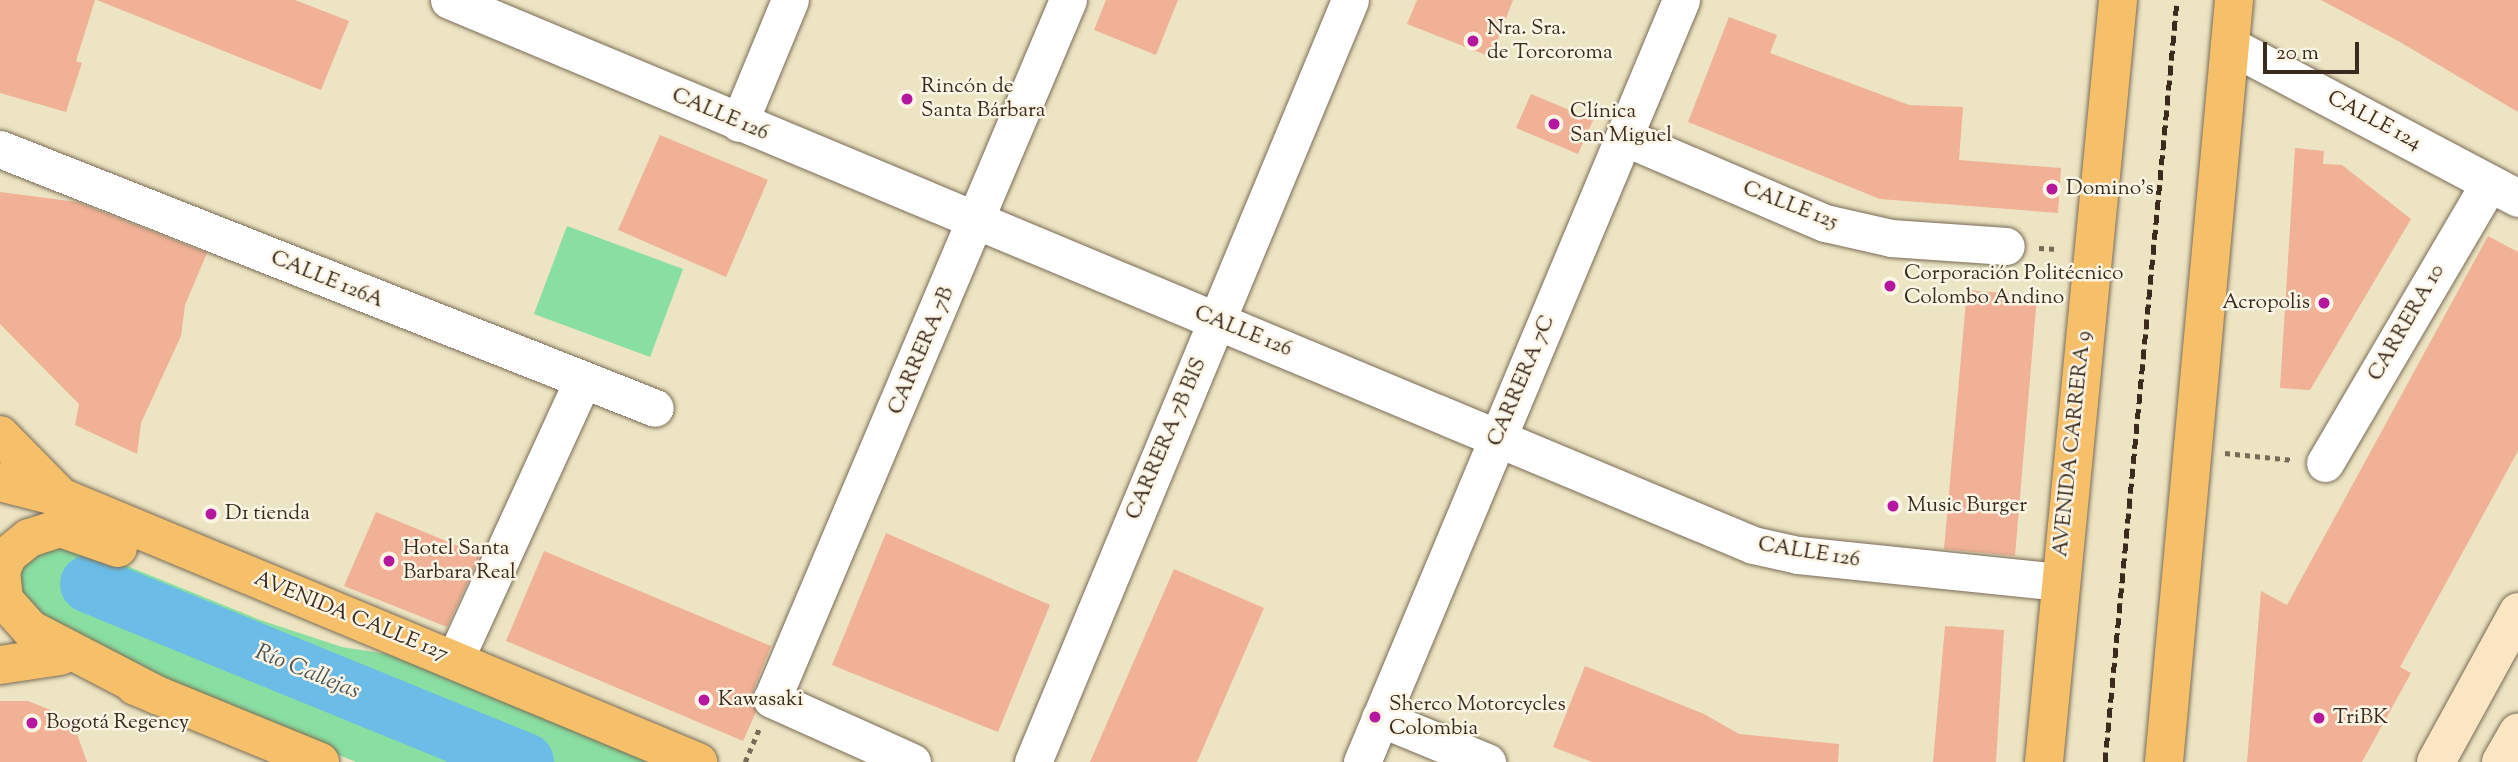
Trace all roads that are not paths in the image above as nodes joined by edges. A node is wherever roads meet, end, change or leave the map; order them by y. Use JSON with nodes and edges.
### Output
{"nodes":[{"id":1,"x":449,"y":0,"type":"edge"},
{"id":2,"x":790,"y":0,"type":"edge"},
{"id":3,"x":1068,"y":0,"type":"edge"},
{"id":4,"x":1350,"y":0,"type":"edge"},
{"id":5,"x":1681,"y":0,"type":"edge"},
{"id":6,"x":2118,"y":0,"type":"edge"},
{"id":7,"x":2234,"y":0,"type":"edge"},
{"id":8,"x":524,"y":14,"type":"edge"},
{"id":9,"x":2229,"y":45,"type":"junction"},
{"id":10,"x":739,"y":123,"type":"junction"},
{"id":11,"x":1624,"y":137,"type":"junction"},
{"id":12,"x":0,"y":149,"type":"edge"},
{"id":13,"x":2503,"y":191,"type":"edge"},
{"id":14,"x":977,"y":223,"type":"junction"},
{"id":15,"x":2006,"y":246,"type":"road end"},
{"id":16,"x":1216,"y":321,"type":"junction"},
{"id":17,"x":582,"y":382,"type":"junction"},
{"id":18,"x":655,"y":408,"type":"dead end"},
{"id":19,"x":0,"y":435,"type":"edge"},
{"id":20,"x":1499,"y":435,"type":"junction"},
{"id":21,"x":2325,"y":463,"type":"road end"},
{"id":22,"x":0,"y":482,"type":"edge"},
{"id":23,"x":63,"y":498,"type":"junction"},
{"id":24,"x":2059,"y":582,"type":"junction"},
{"id":25,"x":2518,"y":612,"type":"edge"},
{"id":26,"x":0,"y":632,"type":"edge"},
{"id":27,"x":386,"y":633,"type":"junction"},
{"id":28,"x":60,"y":656,"type":"junction"},
{"id":29,"x":455,"y":659,"type":"junction"},
{"id":30,"x":0,"y":665,"type":"edge"},
{"id":31,"x":157,"y":695,"type":"junction"},
{"id":32,"x":1380,"y":718,"type":"junction"},
{"id":33,"x":2518,"y":732,"type":"edge"},
{"id":34,"x":320,"y":762,"type":"edge"},
{"id":35,"x":698,"y":762,"type":"edge"},
{"id":36,"x":912,"y":762,"type":"edge"},
{"id":37,"x":1033,"y":762,"type":"edge"},
{"id":38,"x":1362,"y":762,"type":"edge"},
{"id":39,"x":1487,"y":762,"type":"edge"},
{"id":40,"x":2044,"y":762,"type":"edge"},
{"id":41,"x":2164,"y":762,"type":"edge"},
{"id":42,"x":2436,"y":762,"type":"edge"},
{"id":43,"x":2501,"y":762,"type":"edge"}],
"edges":[{"from":1,"to":8,"type":"street","name":"CALLE 126"},
{"from":2,"to":10,"type":"street"},
{"from":3,"to":14,"type":"street","name":"CARRERA 7B"},
{"from":4,"to":16,"type":"street","name":"CARRERA 7B BIS"},
{"from":5,"to":11,"type":"street","name":"CARRERA 7C"},
{"from":6,"to":24,"type":"main road","name":"AVENIDA CARRERA 9"},
{"from":7,"to":9,"type":"main road"},
{"from":8,"to":10,"type":"street","name":"CALLE 126"},
{"from":9,"to":13,"type":"street","name":"CALLE 124"},
{"from":9,"to":41,"type":"main road"},
{"from":10,"to":14,"type":"street","name":"CALLE 126"},
{"from":11,"to":15,"type":"street","name":"CALLE 125"},
{"from":11,"to":20,"type":"street","name":"CARRERA 7C"},
{"from":12,"to":17,"type":"street","name":"CALLE 126A"},
{"from":13,"to":21,"type":"street","name":"CARRERA 10"},
{"from":14,"to":16,"type":"street","name":"CALLE 126"},
{"from":14,"to":36,"type":"street","name":"CARRERA 7B"},
{"from":16,"to":20,"type":"street","name":"CALLE 126"},
{"from":16,"to":37,"type":"street","name":"CARRERA 7B BIS"},
{"from":17,"to":18,"type":"street","name":"CALLE 126A"},
{"from":17,"to":29,"type":"street"},
{"from":19,"to":23,"type":"main road"},
{"from":20,"to":24,"type":"street","name":"CALLE 126"},
{"from":20,"to":32,"type":"street","name":"CARRERA 7C"},
{"from":22,"to":23,"type":"main road","name":"AVENIDA CALLE 127"},
{"from":23,"to":27,"type":"main road","name":"AVENIDA CALLE 127"},
{"from":24,"to":40,"type":"main road","name":"AVENIDA CARRERA 9"},
{"from":25,"to":42,"type":"main road"},
{"from":26,"to":28,"type":"main road"},
{"from":27,"to":29,"type":"main road","name":"AVENIDA CALLE 127"},
{"from":27,"to":31,"type":"main road"},
{"from":28,"to":30,"type":"main road"},
{"from":28,"to":31,"type":"main road"},
{"from":29,"to":35,"type":"main road","name":"AVENIDA CALLE 127"},
{"from":31,"to":34,"type":"main road"},
{"from":32,"to":38,"type":"street","name":"CARRERA 7C"},
{"from":32,"to":39,"type":"street"},
{"from":33,"to":43,"type":"main road"}]}
